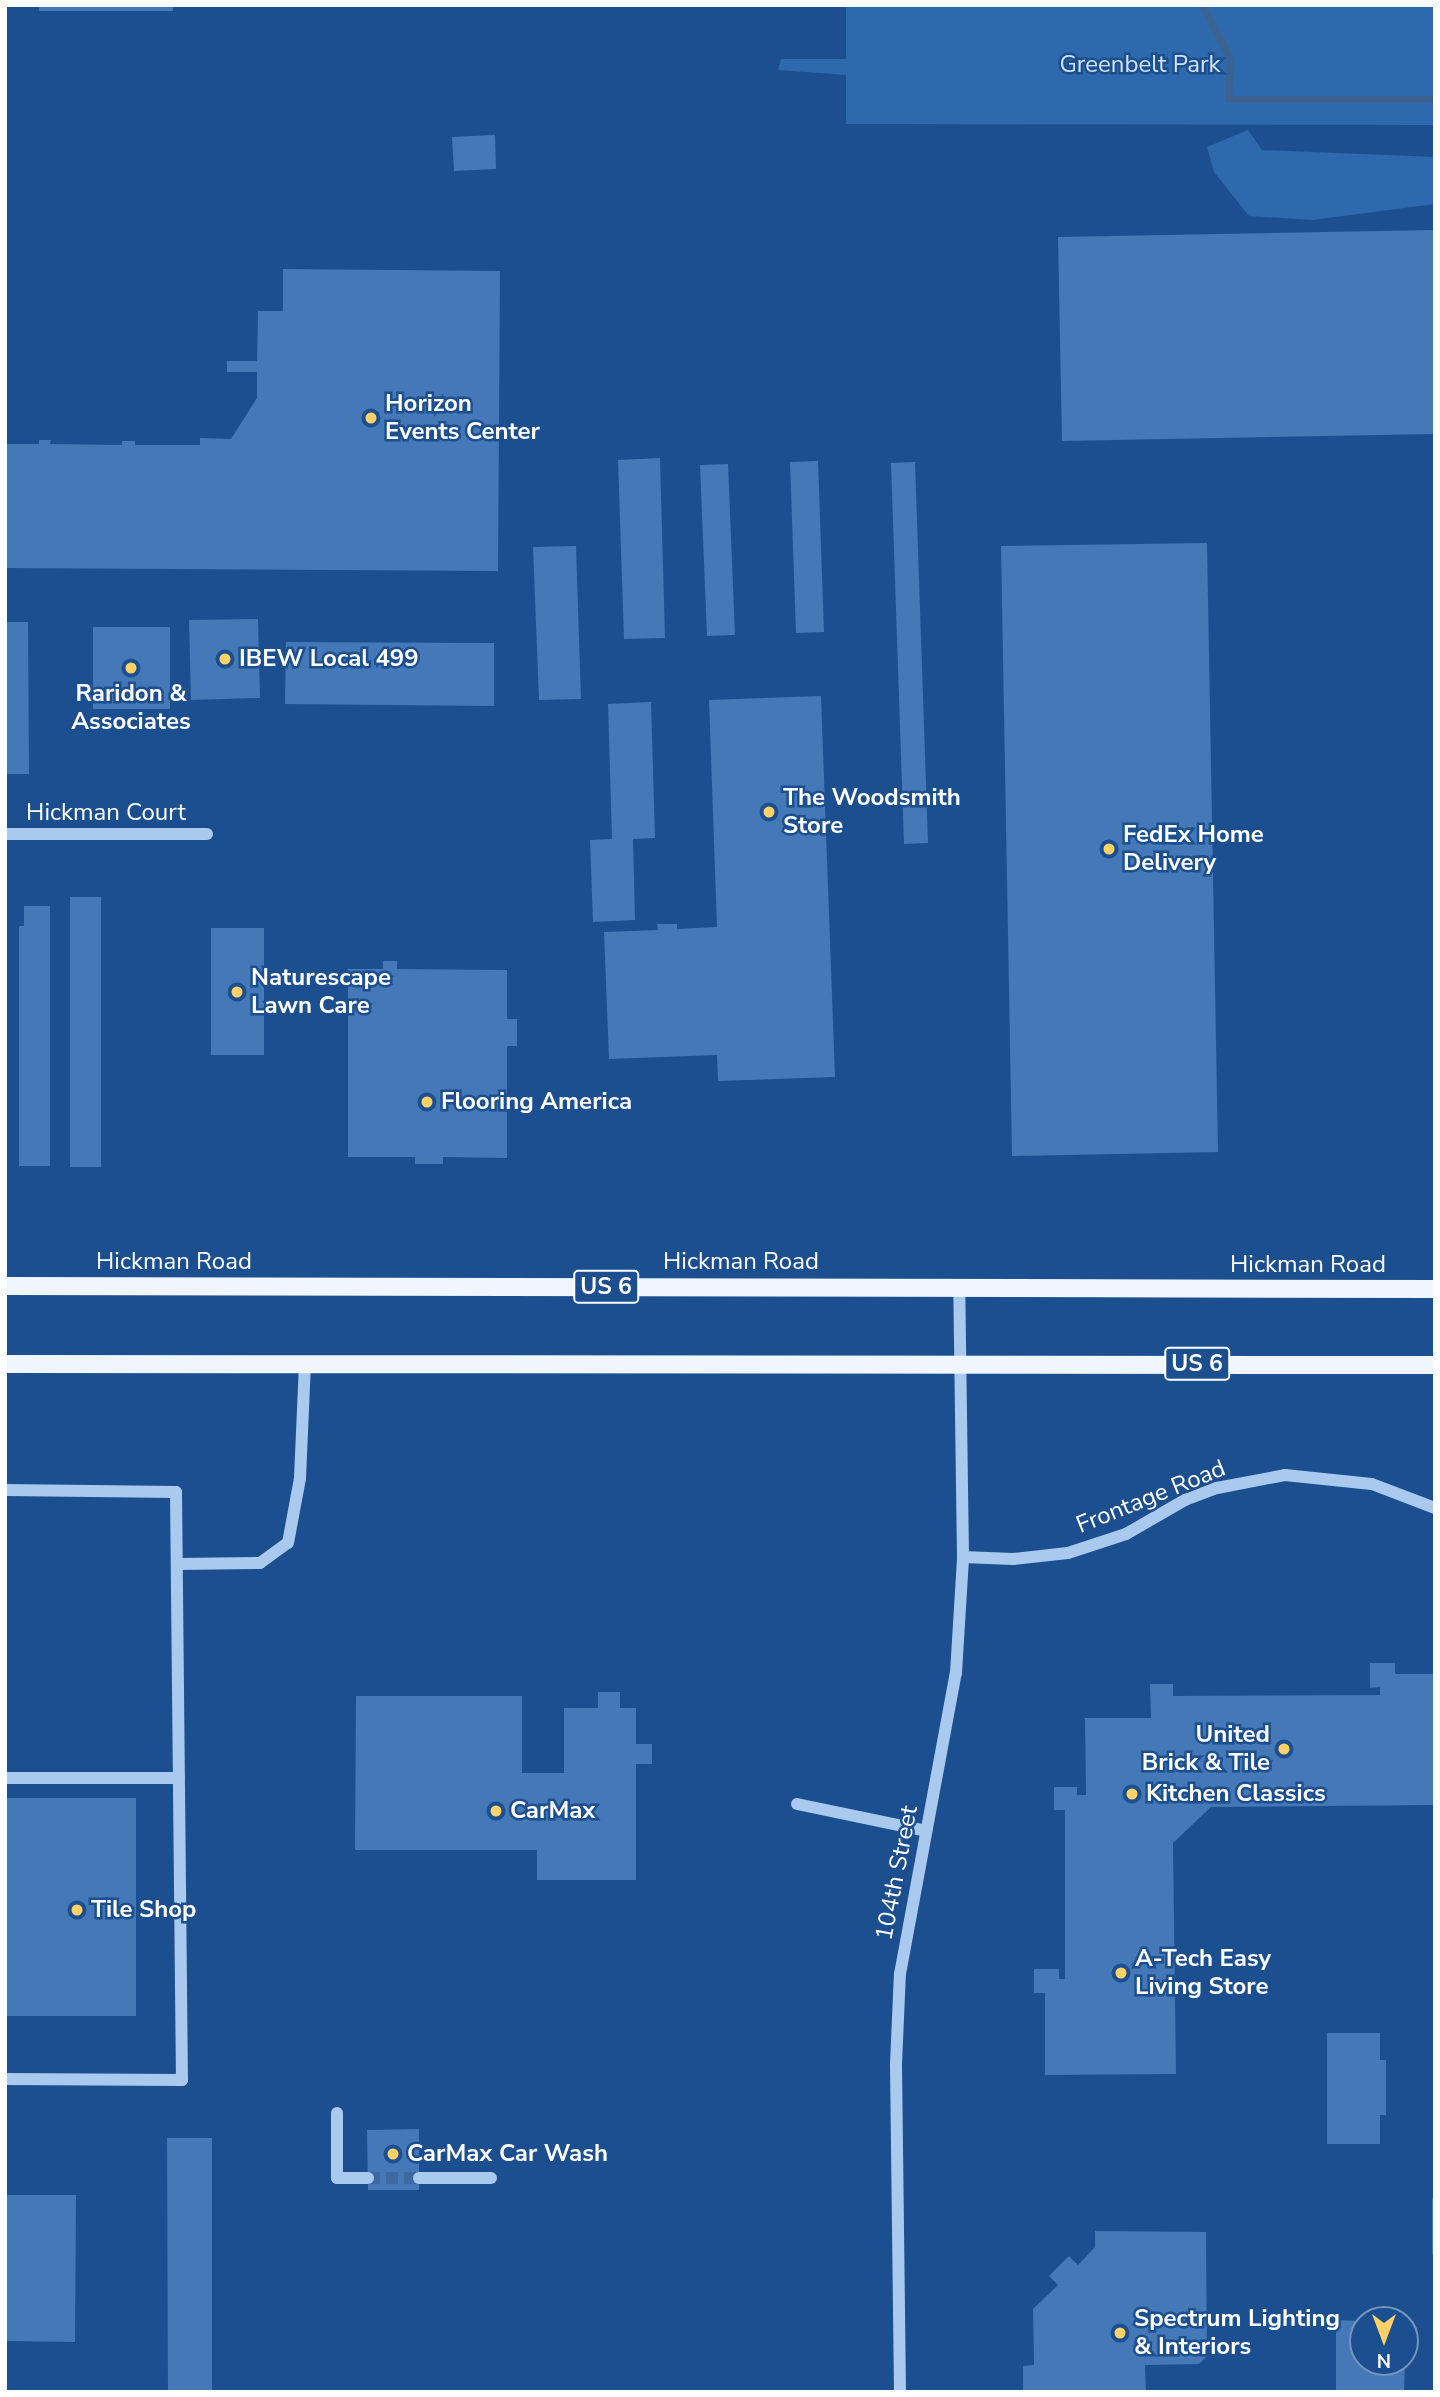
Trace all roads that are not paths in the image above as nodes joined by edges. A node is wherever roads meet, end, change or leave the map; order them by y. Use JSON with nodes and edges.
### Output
{"nodes":[{"id":1,"x":5,"y":834,"type":"edge"},
{"id":2,"x":207,"y":834,"type":"dead end"},
{"id":3,"x":5,"y":1286,"type":"edge"},
{"id":4,"x":959,"y":1287,"type":"junction"},
{"id":5,"x":1435,"y":1289,"type":"edge"},
{"id":6,"x":5,"y":1364,"type":"edge"},
{"id":7,"x":305,"y":1364,"type":"junction"},
{"id":8,"x":959,"y":1364,"type":"junction"},
{"id":9,"x":1435,"y":1365,"type":"edge"},
{"id":10,"x":5,"y":1490,"type":"edge"},
{"id":11,"x":1435,"y":1508,"type":"edge"},
{"id":12,"x":963,"y":1557,"type":"junction"},
{"id":13,"x":177,"y":1564,"type":"junction"},
{"id":14,"x":5,"y":1778,"type":"edge"},
{"id":15,"x":179,"y":1778,"type":"junction"},
{"id":16,"x":797,"y":1804,"type":"dead end"},
{"id":17,"x":926,"y":1831,"type":"junction"},
{"id":18,"x":5,"y":2079,"type":"edge"},
{"id":19,"x":337,"y":2113,"type":"dead end"},
{"id":20,"x":368,"y":2178,"type":"tunnel mouth"},
{"id":21,"x":419,"y":2178,"type":"tunnel mouth"},
{"id":22,"x":491,"y":2178,"type":"dead end"},
{"id":23,"x":901,"y":2392,"type":"edge"}],
"edges":[{"from":1,"to":2,"type":"street","name":"Hickman Court"},
{"from":3,"to":4,"type":"main road","name":"Hickman Road","number":"US 6"},
{"from":4,"to":5,"type":"main road","name":"Hickman Road","number":"US 6"},
{"from":4,"to":8,"type":"street","name":"104th Street"},
{"from":6,"to":7,"type":"main road","number":"US 6"},
{"from":7,"to":8,"type":"main road","number":"US 6"},
{"from":7,"to":13,"type":"street"},
{"from":8,"to":9,"type":"main road","number":"US 6"},
{"from":8,"to":12,"type":"street","name":"104th Street"},
{"from":10,"to":13,"type":"street"},
{"from":11,"to":12,"type":"street","name":"Frontage Road"},
{"from":12,"to":17,"type":"street","name":"104th Street"},
{"from":13,"to":15,"type":"street"},
{"from":14,"to":15,"type":"street"},
{"from":15,"to":18,"type":"street"},
{"from":16,"to":17,"type":"street"},
{"from":17,"to":23,"type":"street","name":"104th Street"},
{"from":19,"to":20,"type":"street"},
{"from":21,"to":22,"type":"street"}]}
